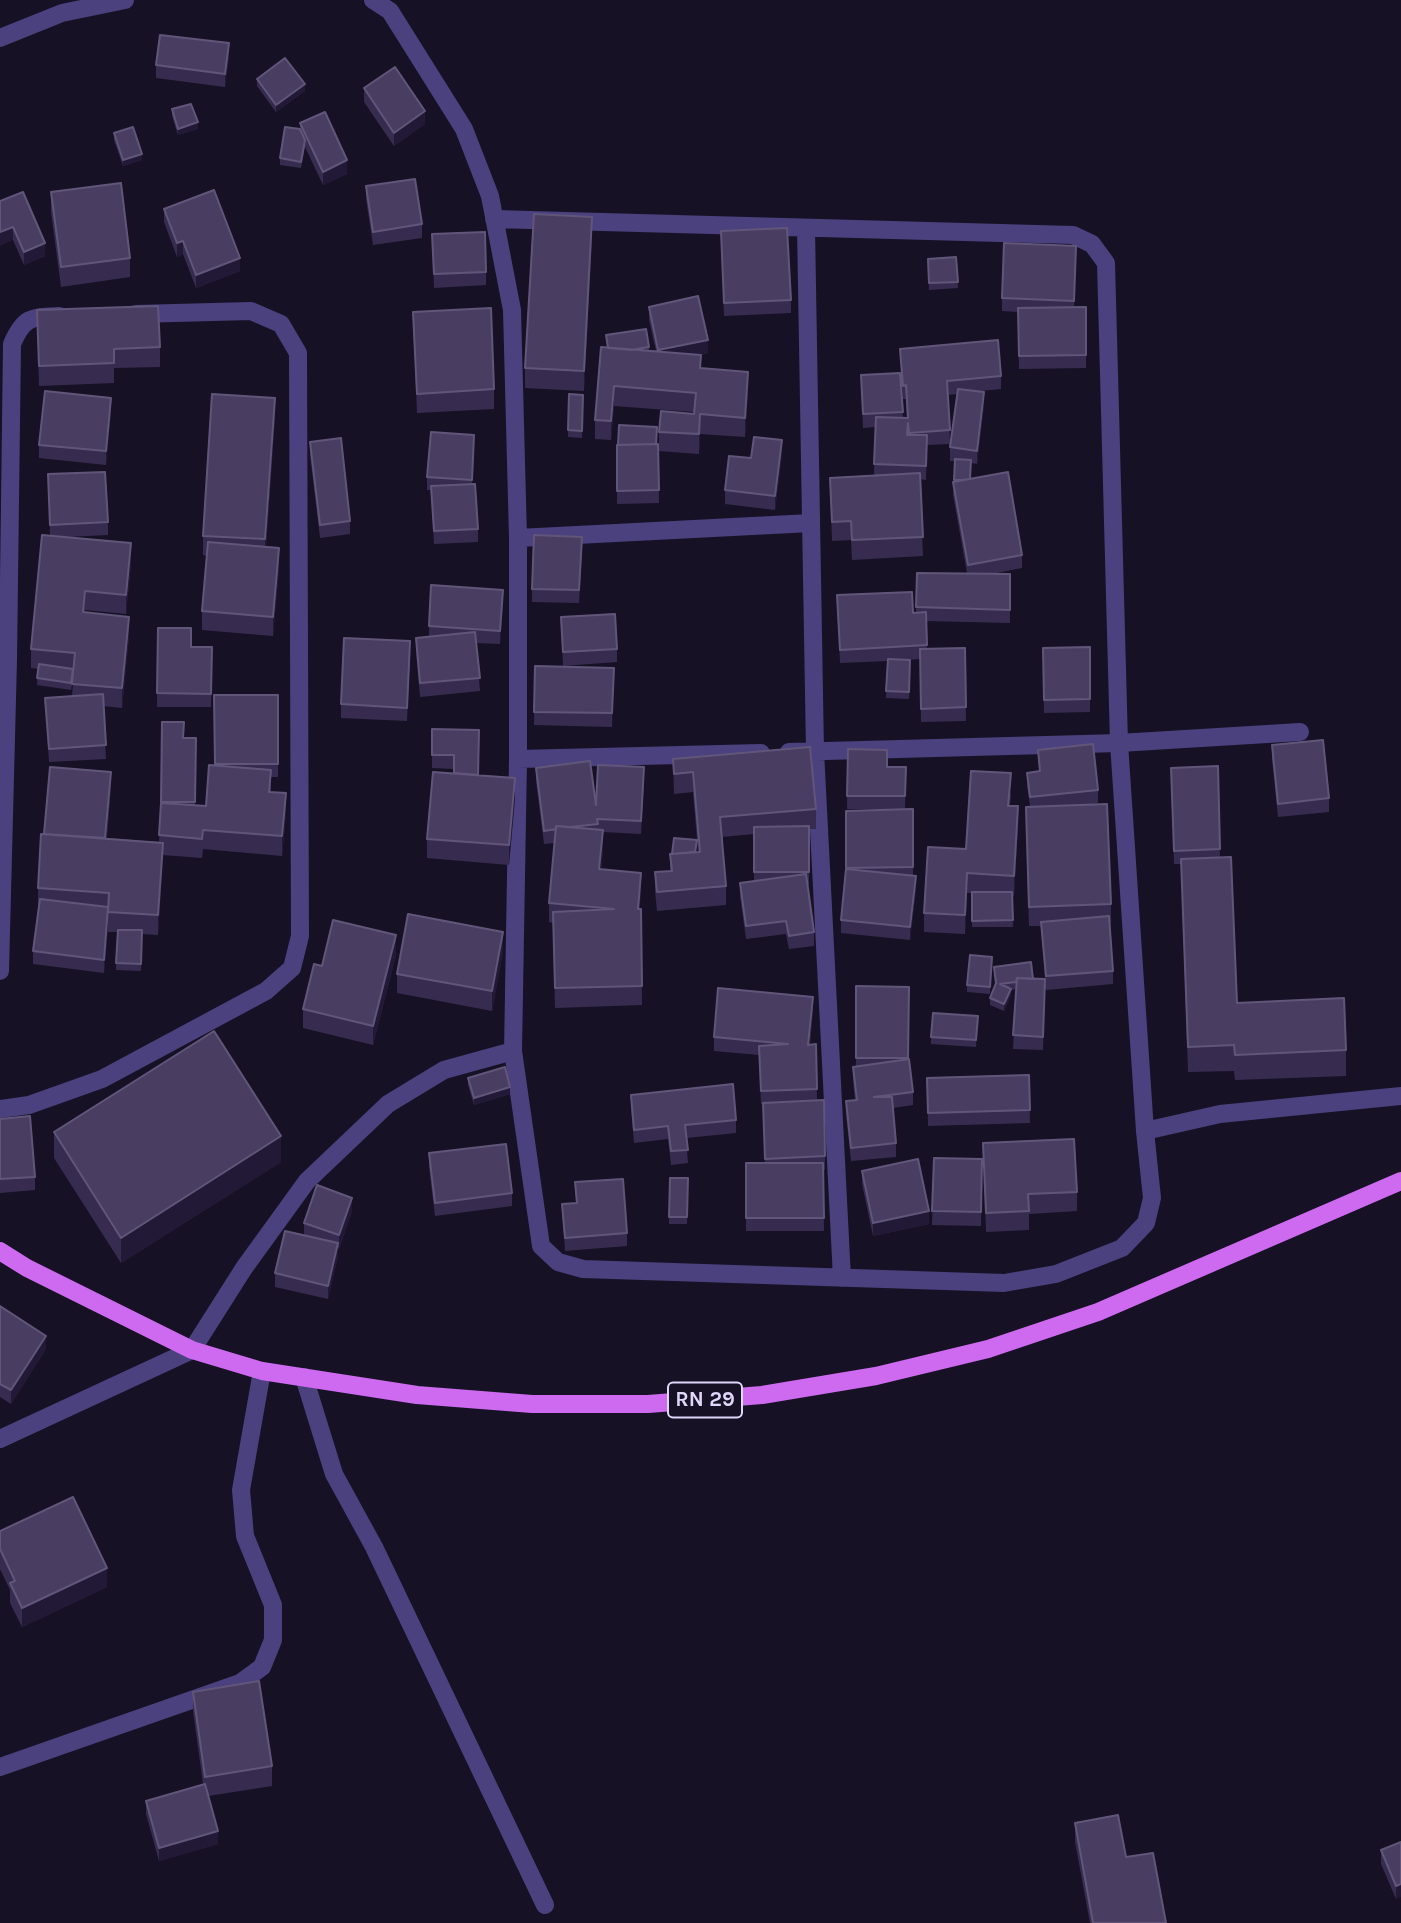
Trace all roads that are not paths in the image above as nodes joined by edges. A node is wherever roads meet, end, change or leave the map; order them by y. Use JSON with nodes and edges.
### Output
{"nodes":[{"id":1,"x":125,"y":0,"type":"edge"},
{"id":2,"x":373,"y":0,"type":"edge"},
{"id":3,"x":0,"y":38,"type":"edge"},
{"id":4,"x":494,"y":219,"type":"junction"},
{"id":5,"x":806,"y":228,"type":"junction"},
{"id":6,"x":116,"y":314,"type":"edge"},
{"id":7,"x":75,"y":315,"type":"edge"},
{"id":8,"x":811,"y":523,"type":"junction"},
{"id":9,"x":518,"y":538,"type":"junction"},
{"id":10,"x":4,"y":660,"type":"edge"},
{"id":11,"x":1300,"y":732,"type":"dead end"},
{"id":12,"x":1119,"y":743,"type":"junction"},
{"id":13,"x":816,"y":751,"type":"junction"},
{"id":14,"x":518,"y":759,"type":"junction"},
{"id":15,"x":0,"y":971,"type":"edge"},
{"id":16,"x":513,"y":1051,"type":"junction"},
{"id":17,"x":1401,"y":1096,"type":"edge"},
{"id":18,"x":0,"y":1109,"type":"edge"},
{"id":19,"x":1145,"y":1132,"type":"junction"},
{"id":20,"x":1401,"y":1181,"type":"edge"},
{"id":21,"x":0,"y":1251,"type":"edge"},
{"id":22,"x":842,"y":1278,"type":"junction"},
{"id":23,"x":192,"y":1350,"type":"junction"},
{"id":24,"x":262,"y":1371,"type":"junction"},
{"id":25,"x":304,"y":1377,"type":"junction"},
{"id":26,"x":0,"y":1439,"type":"edge"},
{"id":27,"x":0,"y":1767,"type":"edge"},
{"id":28,"x":545,"y":1905,"type":"dead end"}],
"edges":[{"from":1,"to":3,"type":"street"},
{"from":2,"to":4,"type":"street"},
{"from":4,"to":5,"type":"street"},
{"from":4,"to":9,"type":"street"},
{"from":5,"to":8,"type":"street"},
{"from":5,"to":12,"type":"street"},
{"from":6,"to":18,"type":"street"},
{"from":7,"to":10,"type":"street"},
{"from":8,"to":9,"type":"street"},
{"from":8,"to":13,"type":"street"},
{"from":9,"to":14,"type":"street"},
{"from":10,"to":15,"type":"street"},
{"from":11,"to":12,"type":"street"},
{"from":12,"to":13,"type":"street"},
{"from":12,"to":19,"type":"street"},
{"from":13,"to":14,"type":"street"},
{"from":13,"to":22,"type":"street"},
{"from":14,"to":16,"type":"street"},
{"from":16,"to":22,"type":"street"},
{"from":16,"to":23,"type":"street"},
{"from":17,"to":19,"type":"street"},
{"from":19,"to":22,"type":"street"},
{"from":20,"to":25,"type":"main road","number":"RN 29"},
{"from":21,"to":23,"type":"main road","number":"RN 29"},
{"from":23,"to":24,"type":"main road","number":"RN 29"},
{"from":23,"to":26,"type":"street"},
{"from":24,"to":25,"type":"main road","number":"RN 29"},
{"from":24,"to":27,"type":"street"},
{"from":25,"to":28,"type":"street"}]}
